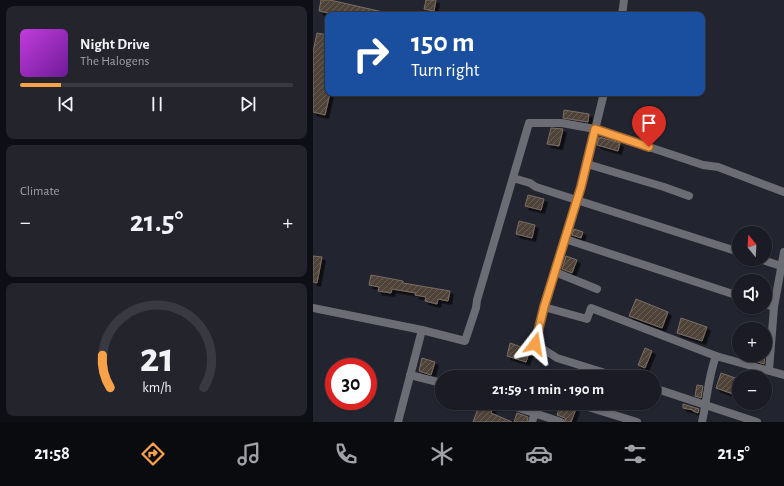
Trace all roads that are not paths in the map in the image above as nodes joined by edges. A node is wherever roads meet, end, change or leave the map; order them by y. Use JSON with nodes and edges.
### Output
{"nodes":[{"id":1,"x":624,"y":0,"type":"edge"},
{"id":2,"x":622,"y":12,"type":"edge"},
{"id":3,"x":603,"y":96,"type":"edge"},
{"id":4,"x":595,"y":129,"type":"junction"},
{"id":5,"x":587,"y":164,"type":"junction"},
{"id":6,"x":513,"y":178,"type":"junction"},
{"id":7,"x":784,"y":192,"type":"edge"},
{"id":8,"x":689,"y":196,"type":"dead end"},
{"id":9,"x":577,"y":201,"type":"junction"},
{"id":10,"x":565,"y":239,"type":"junction"},
{"id":11,"x":732,"y":250,"type":"edge"},
{"id":12,"x":784,"y":252,"type":"edge"},
{"id":13,"x":772,"y":263,"type":"edge"},
{"id":14,"x":781,"y":266,"type":"junction"},
{"id":15,"x":555,"y":272,"type":"junction"},
{"id":16,"x":597,"y":289,"type":"dead end"},
{"id":17,"x":732,"y":294,"type":"edge"},
{"id":18,"x":544,"y":307,"type":"junction"},
{"id":19,"x":774,"y":307,"type":"joint"},
{"id":20,"x":313,"y":308,"type":"edge"},
{"id":21,"x":422,"y":330,"type":"junction"},
{"id":22,"x":716,"y":356,"type":"junction"},
{"id":23,"x":596,"y":370,"type":"edge"},
{"id":24,"x":769,"y":370,"type":"joint"},
{"id":25,"x":772,"y":371,"type":"edge"},
{"id":26,"x":410,"y":375,"type":"junction"},
{"id":27,"x":784,"y":375,"type":"edge"},
{"id":28,"x":435,"y":381,"type":"edge"},
{"id":29,"x":661,"y":390,"type":"edge"},
{"id":30,"x":706,"y":405,"type":"junction"},
{"id":31,"x":524,"y":410,"type":"edge"},
{"id":32,"x":536,"y":410,"type":"edge"},
{"id":33,"x":598,"y":410,"type":"edge"},
{"id":34,"x":535,"y":414,"type":"junction"},
{"id":35,"x":398,"y":422,"type":"edge"},
{"id":36,"x":532,"y":422,"type":"edge"},
{"id":37,"x":561,"y":422,"type":"edge"},
{"id":38,"x":637,"y":422,"type":"edge"},
{"id":39,"x":702,"y":422,"type":"edge"},
{"id":40,"x":757,"y":422,"type":"edge"}],
"edges":[{"from":1,"to":2,"type":"street"},
{"from":3,"to":4,"type":"street"},
{"from":4,"to":5,"type":"street"},
{"from":4,"to":6,"type":"street"},
{"from":4,"to":7,"type":"street"},
{"from":5,"to":8,"type":"street"},
{"from":5,"to":9,"type":"street"},
{"from":6,"to":9,"type":"street"},
{"from":6,"to":21,"type":"street"},
{"from":9,"to":10,"type":"street"},
{"from":9,"to":11,"type":"street"},
{"from":10,"to":15,"type":"street"},
{"from":10,"to":17,"type":"street"},
{"from":12,"to":14,"type":"street"},
{"from":13,"to":14,"type":"street"},
{"from":14,"to":19,"type":"street"},
{"from":15,"to":16,"type":"street"},
{"from":15,"to":18,"type":"street"},
{"from":18,"to":22,"type":"street"},
{"from":18,"to":23,"type":"street"},
{"from":19,"to":24,"type":"street"},
{"from":20,"to":21,"type":"street"},
{"from":21,"to":26,"type":"street"},
{"from":22,"to":24,"type":"street"},
{"from":22,"to":30,"type":"street"},
{"from":25,"to":27,"type":"street"},
{"from":26,"to":28,"type":"street"},
{"from":26,"to":35,"type":"street"},
{"from":29,"to":30,"type":"street"},
{"from":30,"to":39,"type":"street"},
{"from":30,"to":40,"type":"street"},
{"from":31,"to":34,"type":"street"},
{"from":32,"to":34,"type":"street"},
{"from":33,"to":38,"type":"street"},
{"from":34,"to":36,"type":"street"},
{"from":34,"to":37,"type":"street"}]}
